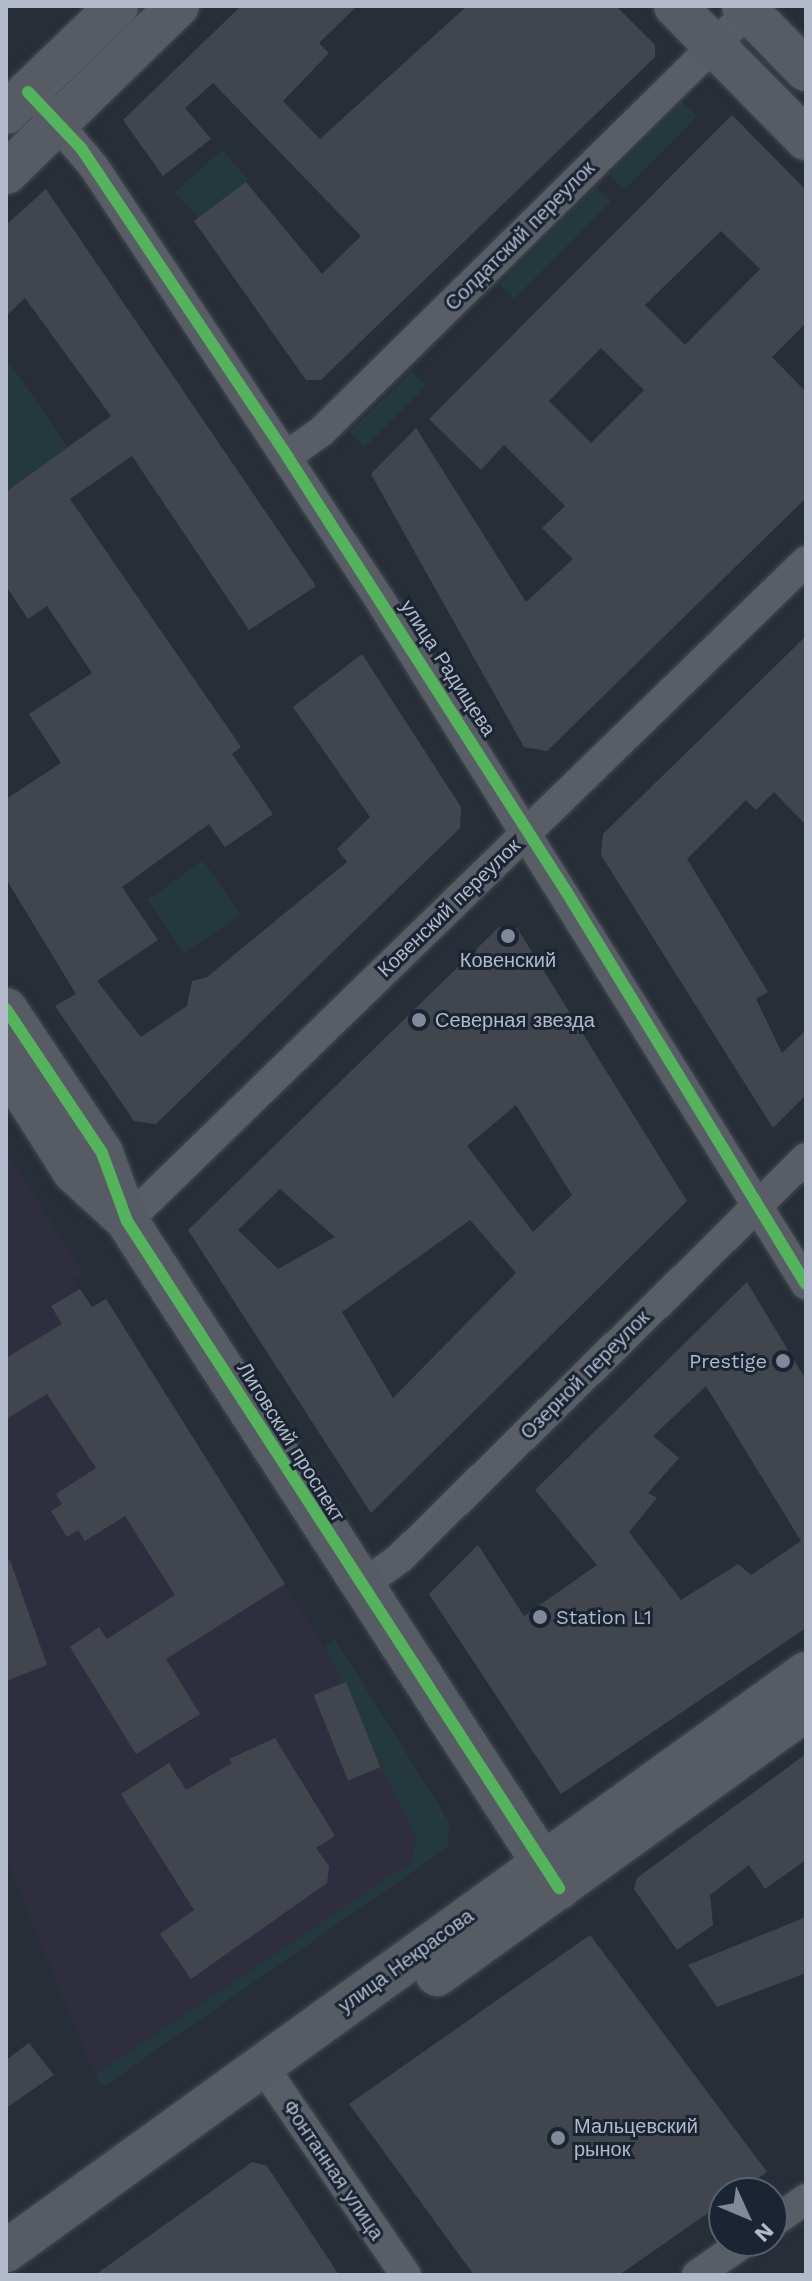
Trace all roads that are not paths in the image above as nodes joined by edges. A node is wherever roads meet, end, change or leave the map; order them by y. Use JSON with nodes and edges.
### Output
{"nodes":[{"id":1,"x":117,"y":6,"type":"edge"},
{"id":2,"x":178,"y":6,"type":"edge"},
{"id":3,"x":675,"y":6,"type":"edge"},
{"id":4,"x":746,"y":9,"type":"edge"},
{"id":5,"x":714,"y":45,"type":"junction"},
{"id":6,"x":806,"y":70,"type":"edge"},
{"id":7,"x":17,"y":102,"type":"edge"},
{"id":8,"x":58,"y":123,"type":"junction"},
{"id":9,"x":806,"y":139,"type":"edge"},
{"id":10,"x":6,"y":173,"type":"edge"},
{"id":11,"x":287,"y":456,"type":"junction"},
{"id":12,"x":806,"y":561,"type":"edge"},
{"id":13,"x":528,"y":832,"type":"junction"},
{"id":14,"x":6,"y":1009,"type":"edge"},
{"id":15,"x":6,"y":1065,"type":"edge"},
{"id":16,"x":806,"y":1158,"type":"edge"},
{"id":17,"x":758,"y":1205,"type":"junction"},
{"id":18,"x":127,"y":1221,"type":"junction"},
{"id":19,"x":806,"y":1284,"type":"edge"},
{"id":20,"x":360,"y":1587,"type":"junction"},
{"id":21,"x":806,"y":1673,"type":"edge"},
{"id":22,"x":806,"y":1710,"type":"edge"},
{"id":23,"x":550,"y":1876,"type":"junction"},
{"id":24,"x":270,"y":2077,"type":"junction"},
{"id":25,"x":806,"y":2199,"type":"edge"},
{"id":26,"x":788,"y":2212,"type":"edge"},
{"id":27,"x":6,"y":2251,"type":"edge"},
{"id":28,"x":723,"y":2257,"type":"edge"},
{"id":29,"x":20,"y":2275,"type":"edge"},
{"id":30,"x":406,"y":2275,"type":"edge"},
{"id":31,"x":697,"y":2275,"type":"edge"}],
"edges":[{"from":1,"to":7,"type":"street"},
{"from":2,"to":8,"type":"street"},
{"from":3,"to":5,"type":"street"},
{"from":4,"to":5,"type":"street","name":"Солдатский переулок"},
{"from":4,"to":6,"type":"street"},
{"from":5,"to":9,"type":"street"},
{"from":5,"to":11,"type":"street","name":"Солдатский переулок"},
{"from":7,"to":8,"type":"street","name":"улица Радищева"},
{"from":8,"to":10,"type":"street"},
{"from":8,"to":11,"type":"street","name":"улица Радищева"},
{"from":11,"to":13,"type":"street","name":"улица Радищева"},
{"from":12,"to":13,"type":"street","name":"Ковенский переулок"},
{"from":13,"to":17,"type":"street","name":"улица Радищева"},
{"from":13,"to":18,"type":"street","name":"Ковенский переулок"},
{"from":14,"to":18,"type":"street","name":"Лиговский проспект"},
{"from":15,"to":18,"type":"street","name":"Лиговский проспект"},
{"from":16,"to":17,"type":"street","name":"Озерной переулок"},
{"from":17,"to":19,"type":"street","name":"улица Радищева"},
{"from":17,"to":20,"type":"street","name":"Озерной переулок"},
{"from":18,"to":20,"type":"street","name":"Лиговский проспект"},
{"from":20,"to":23,"type":"street","name":"Лиговский проспект"},
{"from":21,"to":23,"type":"street","name":"улица Некрасова"},
{"from":22,"to":23,"type":"street","name":"улица Некрасова"},
{"from":23,"to":24,"type":"street","name":"улица Некрасова"},
{"from":24,"to":27,"type":"street","name":"улица Некрасова"},
{"from":24,"to":29,"type":"street","name":"улица Некрасова"},
{"from":24,"to":30,"type":"street","name":"Фонтанная улица"},
{"from":25,"to":26,"type":"street"},
{"from":28,"to":31,"type":"street"}]}
